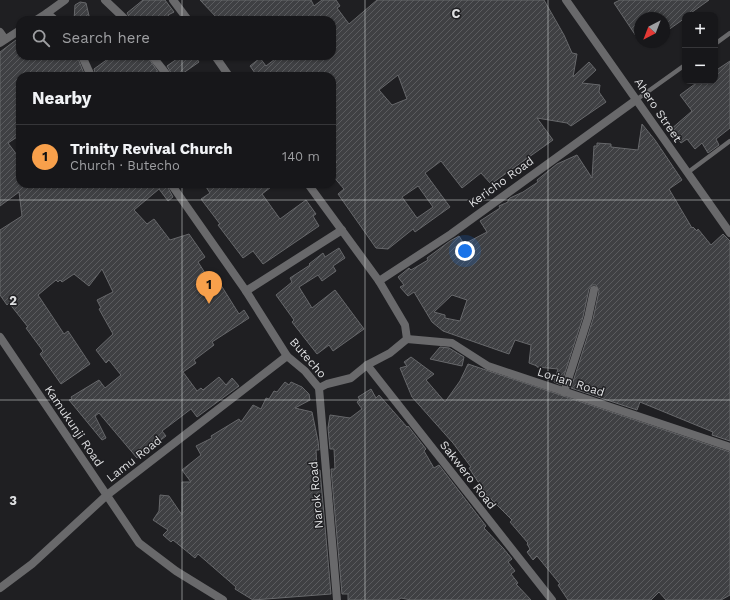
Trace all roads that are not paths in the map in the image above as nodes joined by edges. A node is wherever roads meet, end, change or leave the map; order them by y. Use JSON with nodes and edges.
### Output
{"nodes":[{"id":1,"x":65,"y":0,"type":"edge"},
{"id":2,"x":104,"y":0,"type":"edge"},
{"id":3,"x":173,"y":0,"type":"edge"},
{"id":4,"x":566,"y":0,"type":"edge"},
{"id":5,"x":47,"y":13,"type":"junction"},
{"id":6,"x":42,"y":16,"type":"edge"},
{"id":7,"x":50,"y":16,"type":"edge"},
{"id":8,"x":122,"y":16,"type":"edge"},
{"id":9,"x":185,"y":16,"type":"edge"},
{"id":10,"x":16,"y":32,"type":"edge"},
{"id":11,"x":730,"y":33,"type":"edge"},
{"id":12,"x":2,"y":38,"type":"edge"},
{"id":13,"x":718,"y":42,"type":"edge"},
{"id":14,"x":84,"y":60,"type":"edge"},
{"id":15,"x":155,"y":60,"type":"edge"},
{"id":16,"x":218,"y":60,"type":"edge"},
{"id":17,"x":682,"y":67,"type":"edge"},
{"id":18,"x":89,"y":72,"type":"edge"},
{"id":19,"x":165,"y":72,"type":"edge"},
{"id":20,"x":226,"y":72,"type":"edge"},
{"id":21,"x":636,"y":100,"type":"junction"},
{"id":22,"x":730,"y":141,"type":"edge"},
{"id":23,"x":687,"y":174,"type":"junction"},
{"id":24,"x":174,"y":188,"type":"edge"},
{"id":25,"x":311,"y":188,"type":"edge"},
{"id":26,"x":342,"y":230,"type":"junction"},
{"id":27,"x":730,"y":233,"type":"edge"},
{"id":28,"x":379,"y":281,"type":"junction"},
{"id":29,"x":594,"y":290,"type":"dead end"},
{"id":30,"x":246,"y":291,"type":"junction"},
{"id":31,"x":0,"y":337,"type":"edge"},
{"id":32,"x":407,"y":339,"type":"junction"},
{"id":33,"x":287,"y":356,"type":"junction"},
{"id":34,"x":367,"y":364,"type":"junction"},
{"id":35,"x":319,"y":388,"type":"junction"},
{"id":36,"x":564,"y":392,"type":"junction"},
{"id":37,"x":730,"y":447,"type":"edge"},
{"id":38,"x":107,"y":495,"type":"junction"},
{"id":39,"x":0,"y":588,"type":"edge"},
{"id":40,"x":222,"y":600,"type":"edge"},
{"id":41,"x":337,"y":600,"type":"edge"},
{"id":42,"x":552,"y":600,"type":"edge"}],
"edges":[{"from":1,"to":5,"type":"street"},
{"from":2,"to":8,"type":"street"},
{"from":3,"to":9,"type":"street"},
{"from":4,"to":21,"type":"street","name":"Ahero Street"},
{"from":5,"to":6,"type":"street"},
{"from":5,"to":7,"type":"street"},
{"from":10,"to":12,"type":"street"},
{"from":11,"to":13,"type":"lane"},
{"from":14,"to":18,"type":"street"},
{"from":15,"to":19,"type":"street"},
{"from":16,"to":20,"type":"street"},
{"from":17,"to":21,"type":"lane"},
{"from":21,"to":23,"type":"street","name":"Ahero Street"},
{"from":21,"to":28,"type":"street","name":"Kericho Road"},
{"from":22,"to":23,"type":"lane"},
{"from":23,"to":27,"type":"street","name":"Ahero Street"},
{"from":24,"to":30,"type":"street","name":"Butecho"},
{"from":25,"to":26,"type":"street"},
{"from":26,"to":28,"type":"street"},
{"from":26,"to":30,"type":"street"},
{"from":28,"to":32,"type":"street"},
{"from":29,"to":36,"type":"street"},
{"from":30,"to":33,"type":"street","name":"Butecho"},
{"from":31,"to":38,"type":"street","name":"Kamukunji Road"},
{"from":32,"to":34,"type":"street","name":"Butecho"},
{"from":32,"to":36,"type":"street","name":"Lorian Road"},
{"from":33,"to":35,"type":"street","name":"Butecho"},
{"from":33,"to":38,"type":"street","name":"Lamu Road"},
{"from":34,"to":35,"type":"street","name":"Butecho"},
{"from":34,"to":42,"type":"street","name":"Sakwero Road"},
{"from":35,"to":41,"type":"street","name":"Narok Road"},
{"from":36,"to":37,"type":"street","name":"Lorian Road"},
{"from":38,"to":39,"type":"street","name":"Lamu Road"},
{"from":38,"to":40,"type":"street","name":"Kamukunji Road"}]}
